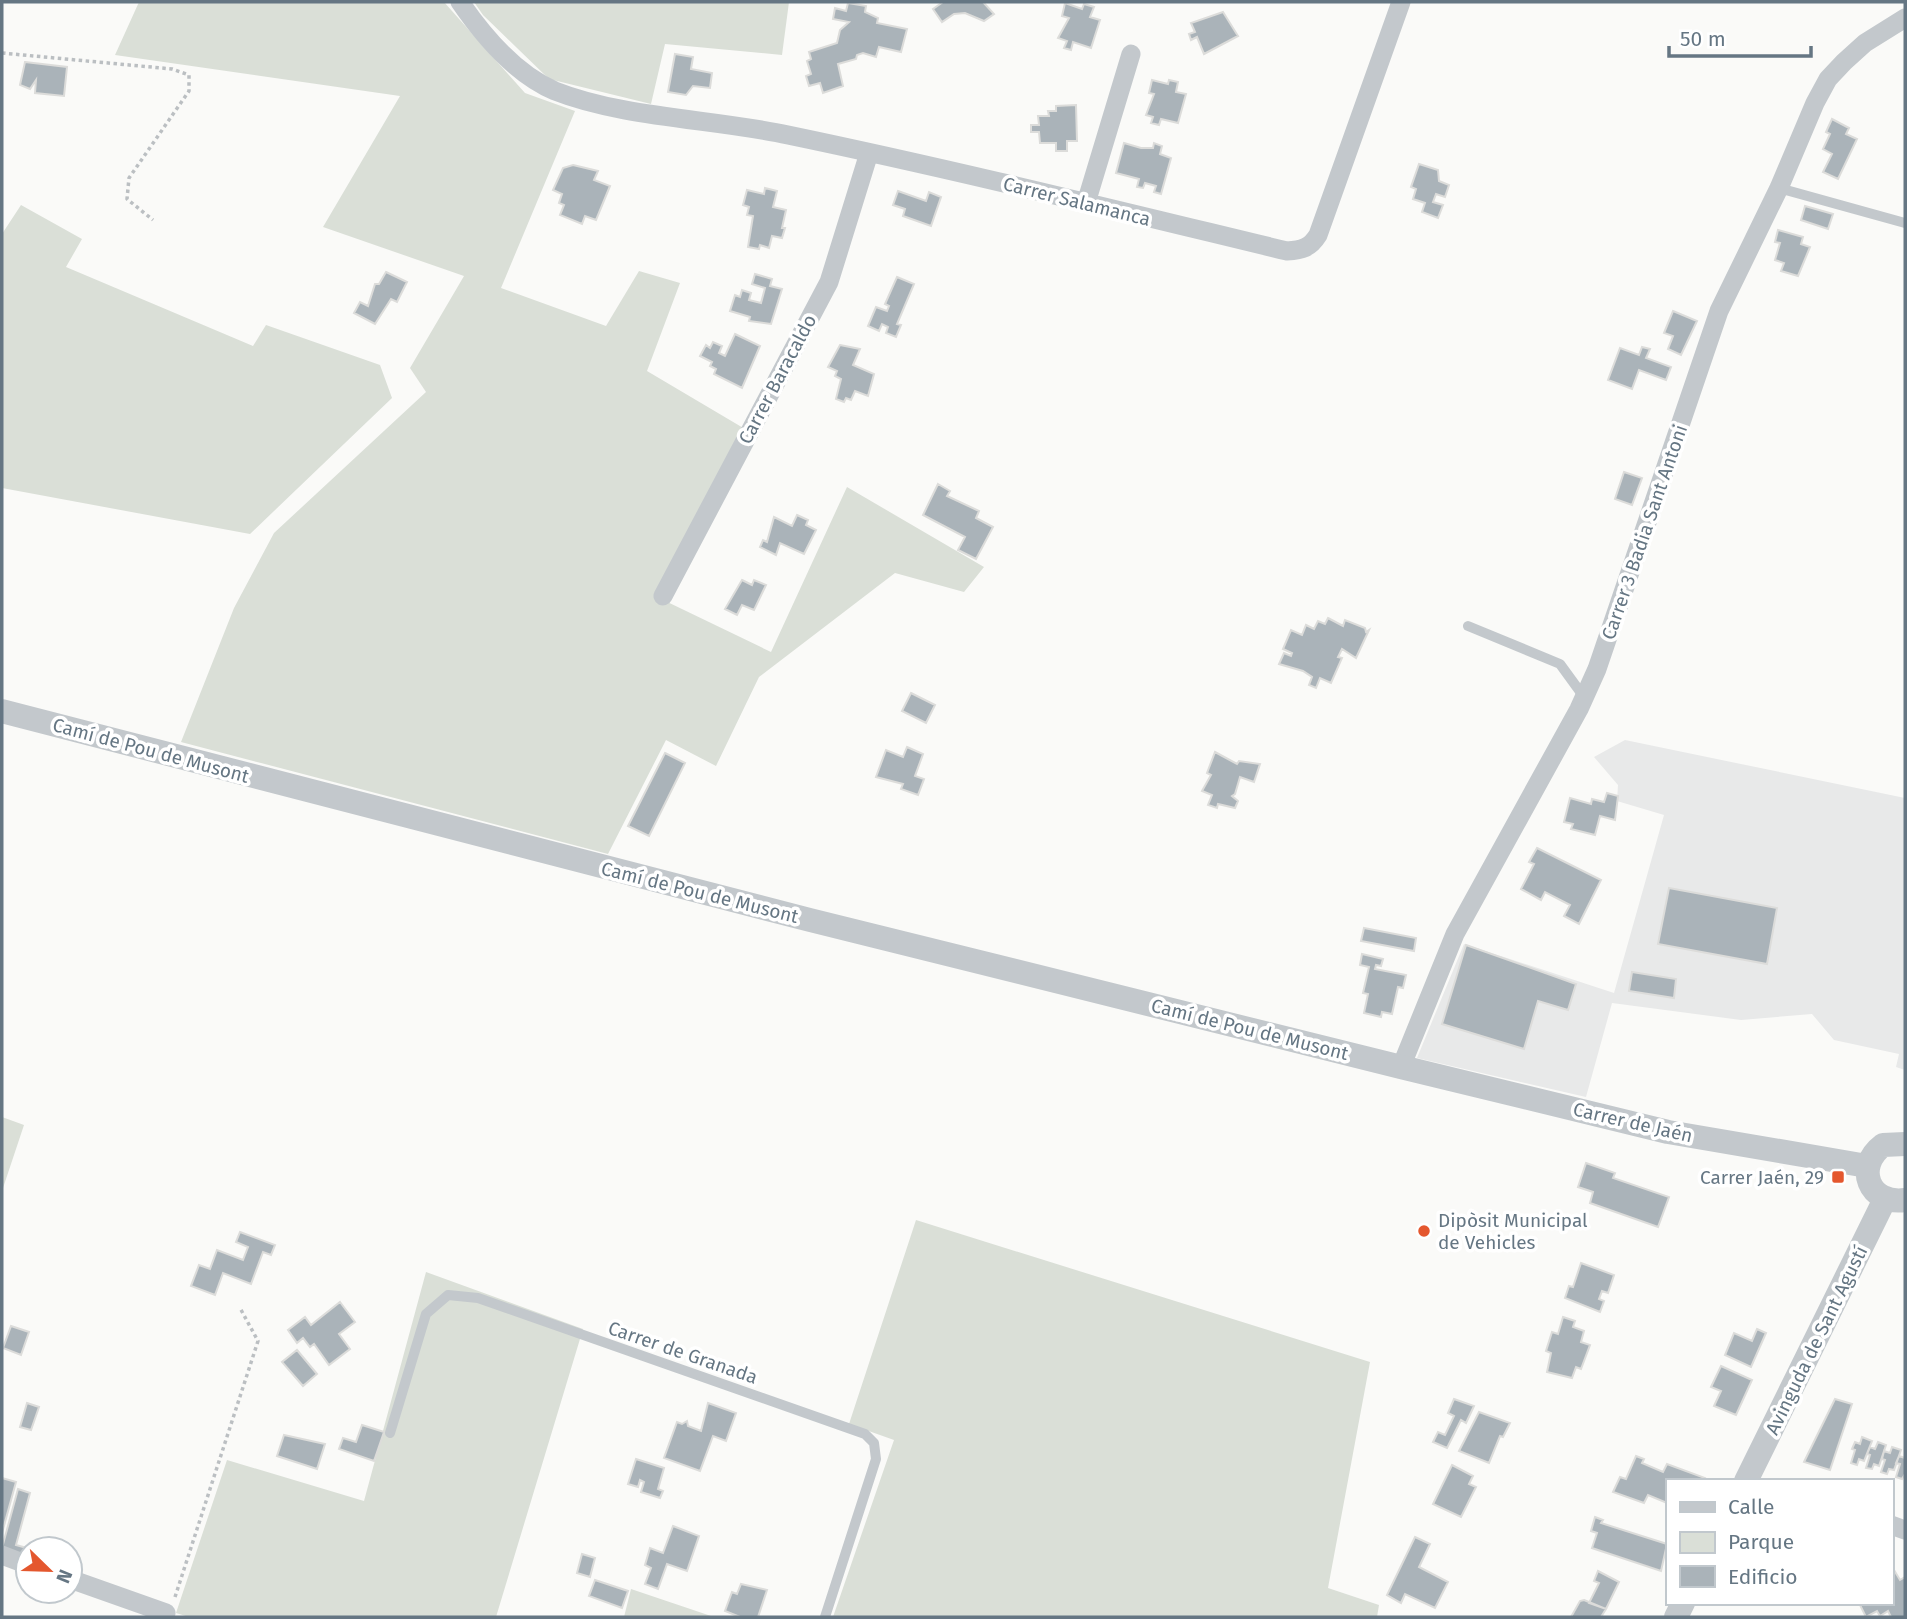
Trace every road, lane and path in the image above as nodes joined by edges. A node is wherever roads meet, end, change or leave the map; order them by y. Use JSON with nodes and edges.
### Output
{"nodes":[{"id":1,"x":460,"y":2,"type":"edge"},
{"id":2,"x":1402,"y":2,"type":"edge"},
{"id":3,"x":1905,"y":18,"type":"edge"},
{"id":4,"x":2,"y":53,"type":"edge"},
{"id":5,"x":1131,"y":54,"type":"dead end"},
{"id":6,"x":869,"y":153,"type":"junction"},
{"id":7,"x":1779,"y":188,"type":"junction"},
{"id":8,"x":1086,"y":203,"type":"junction"},
{"id":9,"x":153,"y":220,"type":"dead end"},
{"id":10,"x":1905,"y":223,"type":"edge"},
{"id":11,"x":663,"y":596,"type":"dead end"},
{"id":12,"x":1468,"y":626,"type":"dead end"},
{"id":13,"x":1584,"y":697,"type":"junction"},
{"id":14,"x":2,"y":711,"type":"edge"},
{"id":15,"x":1412,"y":1074,"type":"junction"},
{"id":16,"x":1905,"y":1144,"type":"edge"},
{"id":17,"x":1867,"y":1166,"type":"junction"},
{"id":18,"x":1895,"y":1200,"type":"edge"},
{"id":19,"x":240,"y":1308,"type":"dead end"},
{"id":20,"x":390,"y":1433,"type":"dead end"},
{"id":21,"x":1749,"y":1479,"type":"edge"},
{"id":22,"x":84,"y":1584,"type":"edge"},
{"id":23,"x":165,"y":1615,"type":"edge"},
{"id":24,"x":825,"y":1617,"type":"edge"}],
"edges":[{"from":1,"to":6,"type":"street","name":"Carrer Salamanca"},
{"from":2,"to":8,"type":"street","name":"Carrer Salamanca"},
{"from":3,"to":7,"type":"street","name":"Carrer 3 Badia Sant Antoni"},
{"from":4,"to":9,"type":"path"},
{"from":5,"to":8,"type":"street"},
{"from":6,"to":8,"type":"street","name":"Carrer Salamanca"},
{"from":6,"to":11,"type":"street","name":"Carrer Baracaldo"},
{"from":7,"to":10,"type":"lane"},
{"from":7,"to":13,"type":"street","name":"Carrer 3 Badia Sant Antoni"},
{"from":12,"to":13,"type":"lane"},
{"from":13,"to":15,"type":"street","name":"Carrer 3 Badia Sant Antoni"},
{"from":14,"to":15,"type":"street","name":"Camí de Pou de Musont"},
{"from":15,"to":17,"type":"street","name":"Carrer de Jaén"},
{"from":16,"to":17,"type":"street"},
{"from":17,"to":18,"type":"street"},
{"from":18,"to":21,"type":"street","name":"Avinguda de Sant Agustí"},
{"from":19,"to":23,"type":"path"},
{"from":20,"to":24,"type":"lane","name":"Carrer de Granada"},
{"from":22,"to":23,"type":"street"}]}
